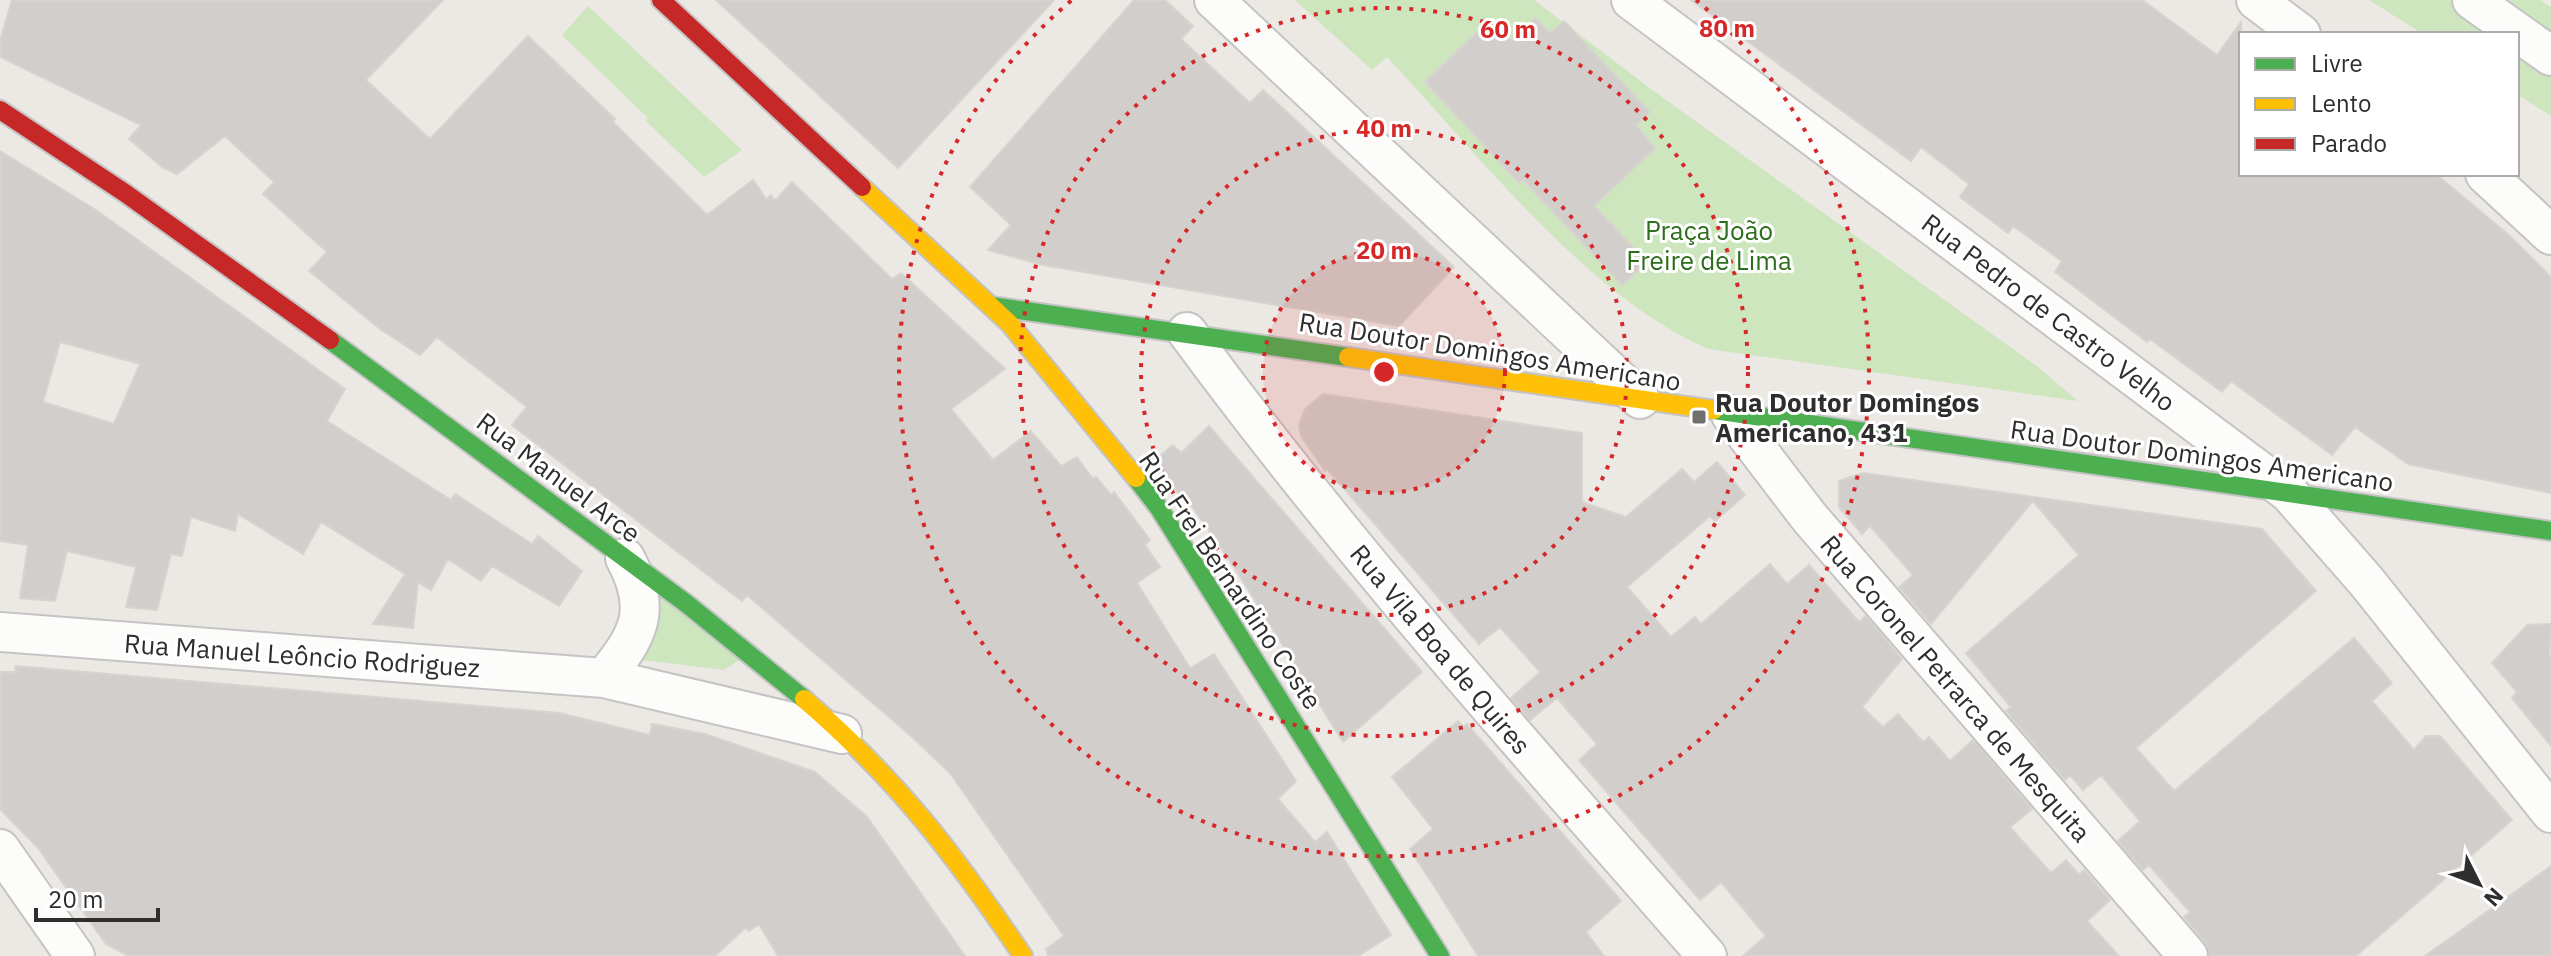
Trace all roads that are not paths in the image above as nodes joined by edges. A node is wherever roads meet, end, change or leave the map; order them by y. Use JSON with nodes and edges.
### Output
{"nodes":[{"id":1,"x":661,"y":0,"type":"edge"},
{"id":2,"x":1214,"y":0,"type":"edge"},
{"id":3,"x":1631,"y":0,"type":"edge"},
{"id":4,"x":2256,"y":0,"type":"edge"},
{"id":5,"x":2472,"y":0,"type":"edge"},
{"id":6,"x":2298,"y":32,"type":"edge"},
{"id":7,"x":2517,"y":32,"type":"edge"},
{"id":8,"x":2519,"y":33,"type":"edge"},
{"id":9,"x":2551,"y":56,"type":"edge"},
{"id":10,"x":0,"y":110,"type":"edge"},
{"id":11,"x":2487,"y":176,"type":"edge"},
{"id":12,"x":2551,"y":235,"type":"edge"},
{"id":13,"x":991,"y":306,"type":"junction"},
{"id":14,"x":1187,"y":332,"type":"junction"},
{"id":15,"x":1640,"y":399,"type":"junction"},
{"id":16,"x":1731,"y":415,"type":"junction"},
{"id":17,"x":2289,"y":493,"type":"junction"},
{"id":18,"x":2551,"y":531,"type":"edge"},
{"id":19,"x":625,"y":558,"type":"junction"},
{"id":20,"x":0,"y":632,"type":"edge"},
{"id":21,"x":604,"y":678,"type":"junction"},
{"id":22,"x":842,"y":734,"type":"junction"},
{"id":23,"x":2551,"y":813,"type":"edge"},
{"id":24,"x":0,"y":849,"type":"edge"},
{"id":25,"x":75,"y":956,"type":"edge"},
{"id":26,"x":1023,"y":956,"type":"edge"},
{"id":27,"x":1440,"y":956,"type":"edge"},
{"id":28,"x":1707,"y":956,"type":"edge"},
{"id":29,"x":2188,"y":956,"type":"edge"}],
"edges":[{"from":1,"to":13,"type":"street","name":"Rua Frei Bernardino Coste"},
{"from":2,"to":15,"type":"street"},
{"from":3,"to":17,"type":"street","name":"Rua Pedro de Castro Velho"},
{"from":4,"to":6,"type":"street"},
{"from":5,"to":7,"type":"street"},
{"from":8,"to":9,"type":"street"},
{"from":10,"to":19,"type":"street","name":"Rua Manuel Arce"},
{"from":11,"to":12,"type":"street"},
{"from":13,"to":14,"type":"street","name":"Rua Doutor Domingos Americano"},
{"from":13,"to":27,"type":"street","name":"Rua Frei Bernardino Coste"},
{"from":14,"to":15,"type":"street","name":"Rua Doutor Domingos Americano"},
{"from":14,"to":28,"type":"street","name":"Rua Vila Boa de Quires"},
{"from":15,"to":16,"type":"street","name":"Rua Doutor Domingos Americano"},
{"from":16,"to":17,"type":"street","name":"Rua Doutor Domingos Americano"},
{"from":16,"to":29,"type":"street","name":"Rua Coronel Petrarca de Mesquita"},
{"from":17,"to":18,"type":"street","name":"Rua Doutor Domingos Americano"},
{"from":17,"to":23,"type":"street","name":"Rua Pedro de Castro Velho"},
{"from":19,"to":21,"type":"street"},
{"from":19,"to":22,"type":"street","name":"Rua Manuel Arce"},
{"from":20,"to":21,"type":"street","name":"Rua Manuel Leôncio Rodriguez"},
{"from":21,"to":22,"type":"street","name":"Rua Manuel Leôncio Rodriguez"},
{"from":22,"to":26,"type":"street","name":"Rua Manuel Arce"},
{"from":24,"to":25,"type":"street"}]}
